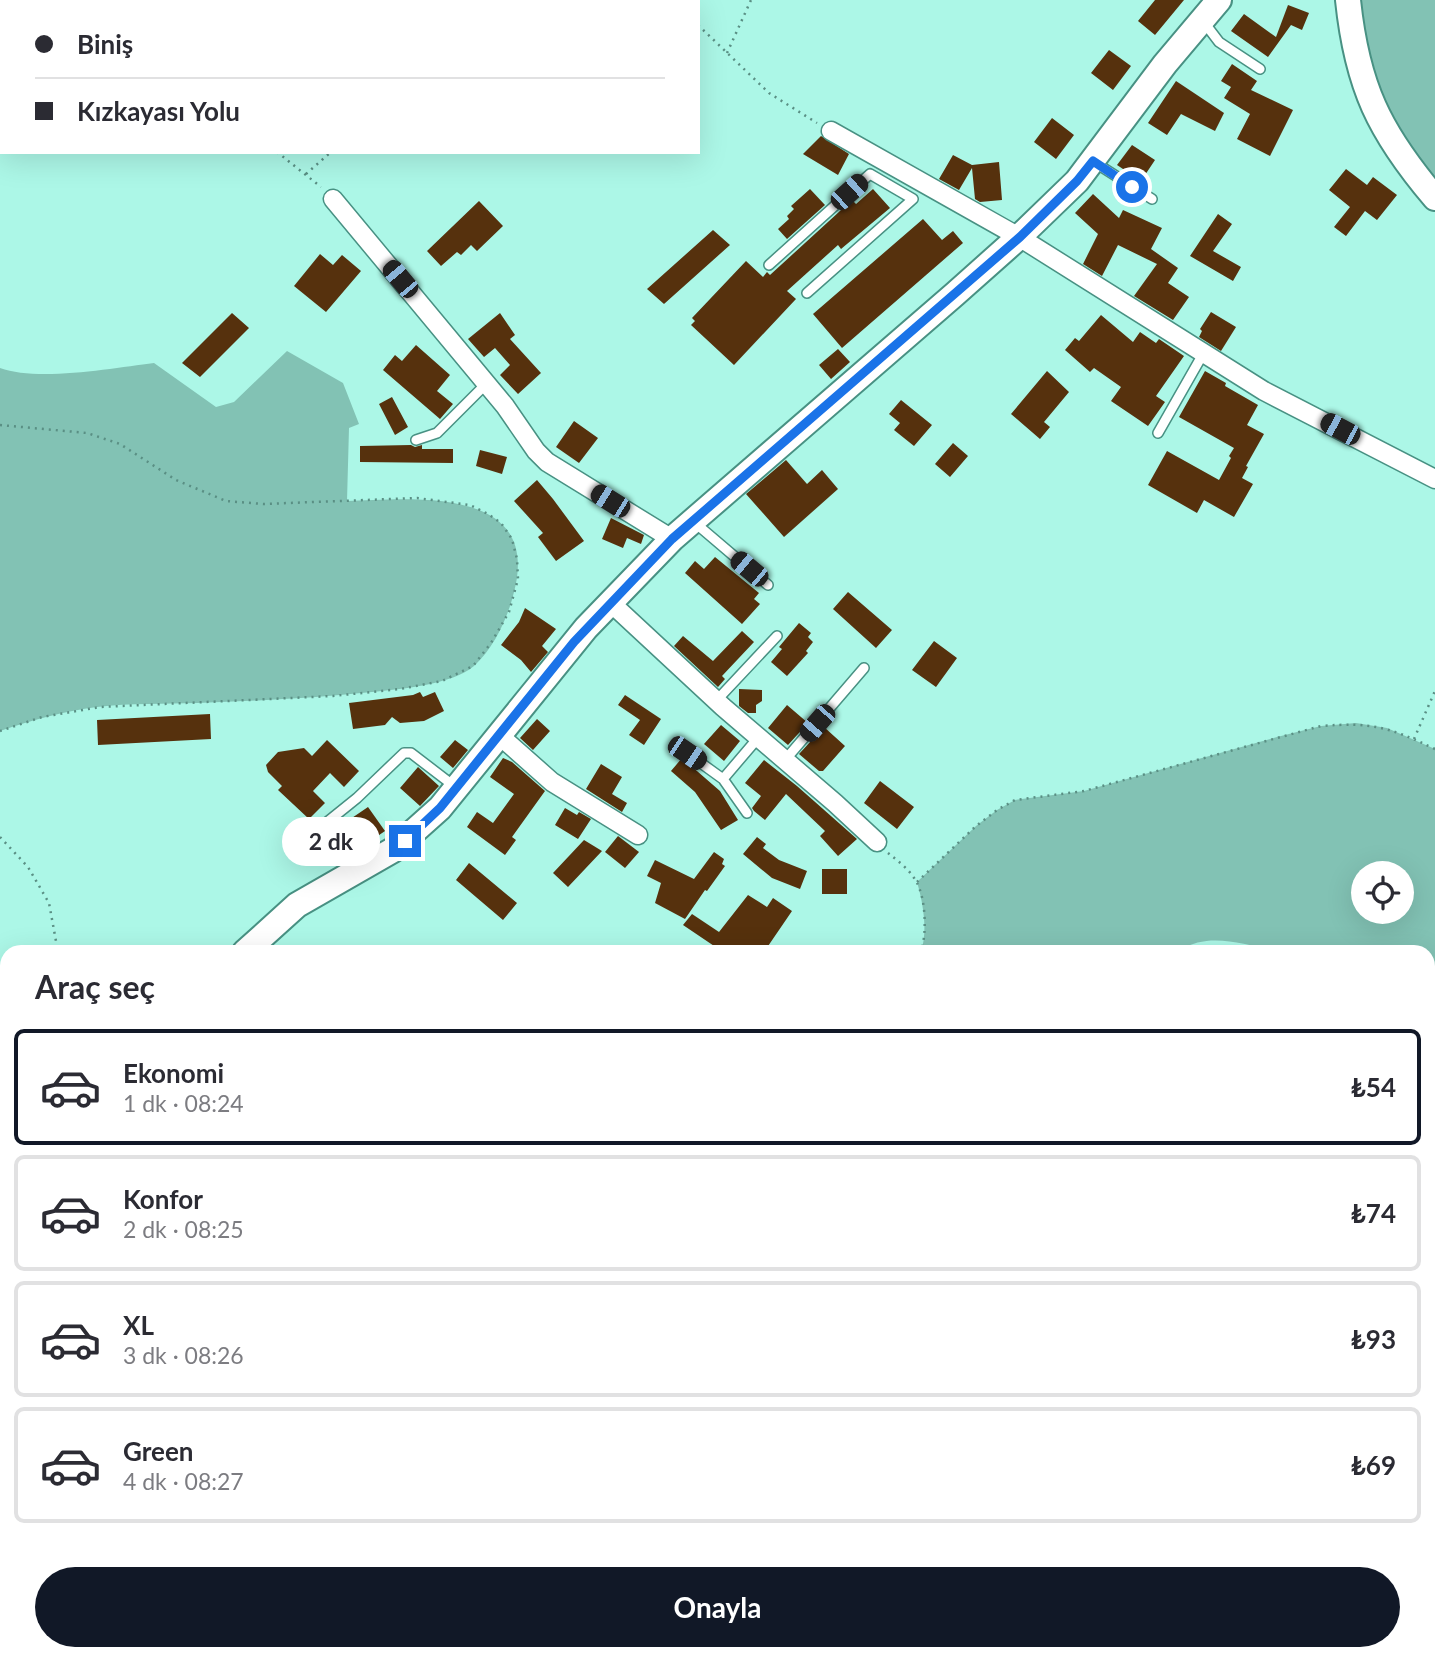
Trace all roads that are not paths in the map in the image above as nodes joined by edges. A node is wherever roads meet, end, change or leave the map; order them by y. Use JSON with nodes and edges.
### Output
{"nodes":[{"id":1,"x":1219,"y":0,"type":"edge"},
{"id":2,"x":1348,"y":0,"type":"edge"},
{"id":3,"x":1202,"y":19,"type":"junction"},
{"id":4,"x":1260,"y":69,"type":"dead end"},
{"id":5,"x":831,"y":131,"type":"road end"},
{"id":6,"x":871,"y":154,"type":"junction"},
{"id":7,"x":1093,"y":161,"type":"junction"},
{"id":8,"x":870,"y":174,"type":"junction"},
{"id":9,"x":1435,"y":198,"type":"edge"},
{"id":10,"x":333,"y":199,"type":"road end"},
{"id":11,"x":1152,"y":199,"type":"dead end"},
{"id":12,"x":1020,"y":237,"type":"junction"},
{"id":13,"x":769,"y":265,"type":"dead end"},
{"id":14,"x":807,"y":293,"type":"dead end"},
{"id":15,"x":1203,"y":354,"type":"junction"},
{"id":16,"x":486,"y":384,"type":"junction"},
{"id":17,"x":1158,"y":433,"type":"dead end"},
{"id":18,"x":416,"y":440,"type":"dead end"},
{"id":19,"x":1435,"y":479,"type":"edge"},
{"id":20,"x":692,"y":521,"type":"junction"},
{"id":21,"x":672,"y":539,"type":"junction"},
{"id":22,"x":768,"y":585,"type":"dead end"},
{"id":23,"x":611,"y":603,"type":"junction"},
{"id":24,"x":777,"y":636,"type":"dead end"},
{"id":25,"x":864,"y":668,"type":"dead end"},
{"id":26,"x":716,"y":701,"type":"junction"},
{"id":27,"x":499,"y":735,"type":"junction"},
{"id":28,"x":758,"y":738,"type":"junction"},
{"id":29,"x":687,"y":753,"type":"dead end"},
{"id":30,"x":785,"y":760,"type":"junction"},
{"id":31,"x":723,"y":779,"type":"junction"},
{"id":32,"x":456,"y":788,"type":"junction"},
{"id":33,"x":747,"y":813,"type":"dead end"},
{"id":34,"x":321,"y":827,"type":"dead end"},
{"id":35,"x":639,"y":835,"type":"dead end"},
{"id":36,"x":877,"y":842,"type":"road end"},
{"id":37,"x":251,"y":945,"type":"edge"}],
"edges":[{"from":1,"to":3,"type":"street"},
{"from":2,"to":9,"type":"street"},
{"from":3,"to":4,"type":"lane"},
{"from":3,"to":7,"type":"street"},
{"from":5,"to":6,"type":"street"},
{"from":6,"to":8,"type":"lane"},
{"from":6,"to":12,"type":"street"},
{"from":7,"to":11,"type":"lane"},
{"from":7,"to":12,"type":"street"},
{"from":8,"to":13,"type":"lane"},
{"from":8,"to":14,"type":"lane"},
{"from":10,"to":16,"type":"street"},
{"from":12,"to":15,"type":"street"},
{"from":12,"to":20,"type":"street"},
{"from":15,"to":17,"type":"lane"},
{"from":15,"to":19,"type":"street"},
{"from":16,"to":18,"type":"lane"},
{"from":16,"to":21,"type":"street"},
{"from":20,"to":21,"type":"street"},
{"from":20,"to":22,"type":"lane"},
{"from":21,"to":23,"type":"street"},
{"from":23,"to":26,"type":"street"},
{"from":23,"to":27,"type":"street"},
{"from":24,"to":26,"type":"lane"},
{"from":25,"to":30,"type":"lane"},
{"from":26,"to":28,"type":"street"},
{"from":27,"to":32,"type":"street"},
{"from":27,"to":35,"type":"street"},
{"from":28,"to":30,"type":"street"},
{"from":28,"to":31,"type":"lane"},
{"from":29,"to":31,"type":"lane"},
{"from":30,"to":36,"type":"street"},
{"from":31,"to":33,"type":"lane"},
{"from":32,"to":34,"type":"lane"},
{"from":32,"to":37,"type":"street"}]}
